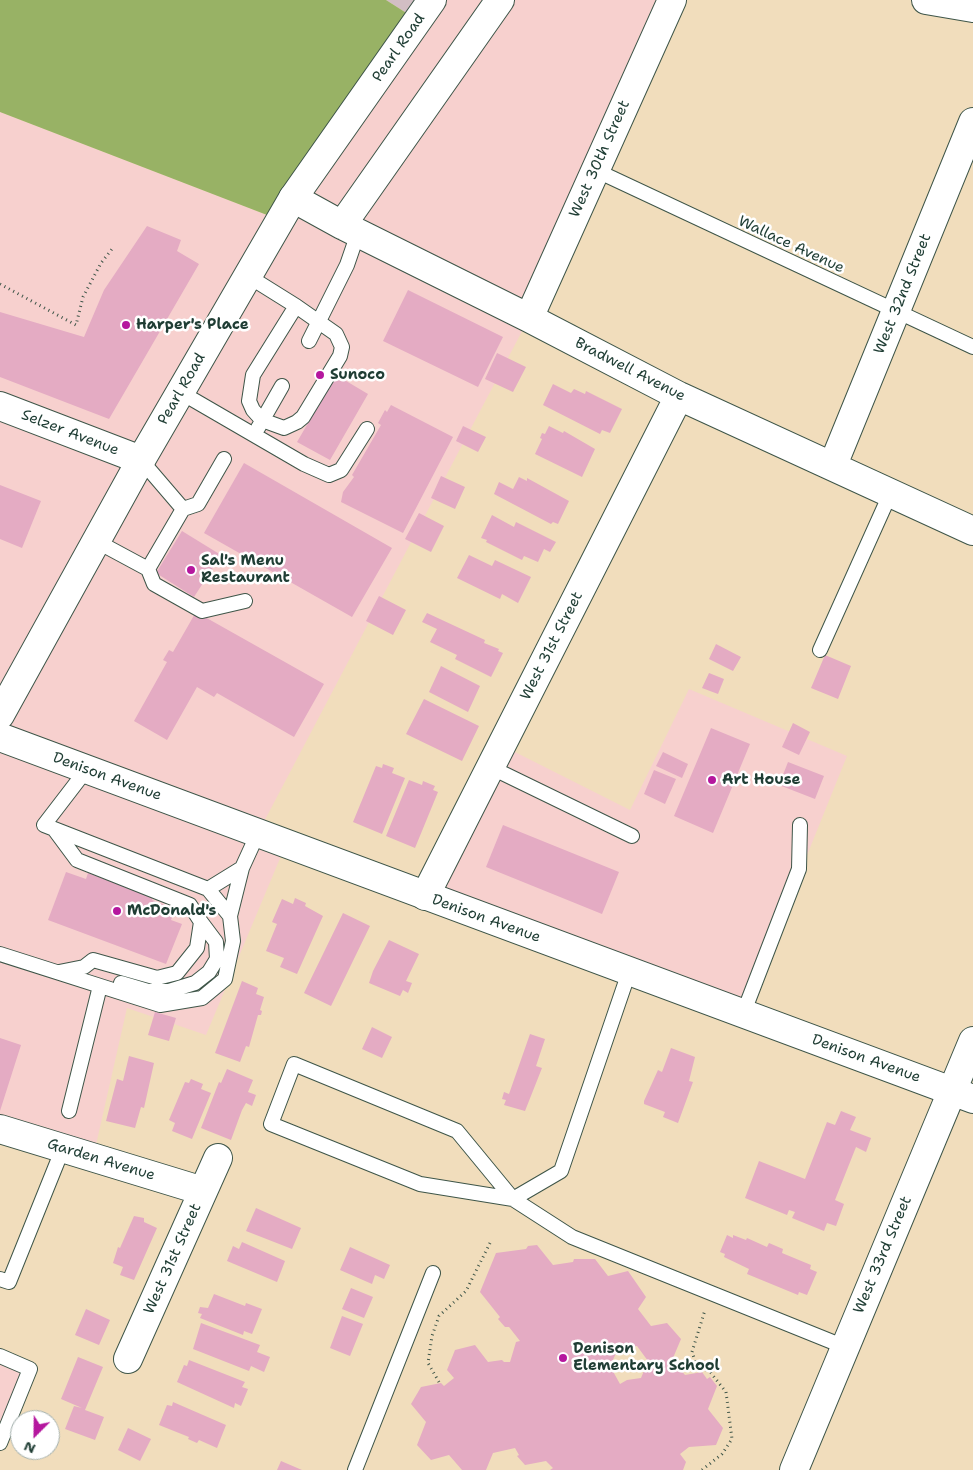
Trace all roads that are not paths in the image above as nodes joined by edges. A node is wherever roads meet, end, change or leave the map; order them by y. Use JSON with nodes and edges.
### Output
{"nodes":[{"id":1,"x":432,"y":0,"type":"edge"},
{"id":2,"x":500,"y":0,"type":"edge"},
{"id":3,"x":672,"y":0,"type":"edge"},
{"id":4,"x":926,"y":0,"type":"edge"},
{"id":5,"x":973,"y":8,"type":"edge"},
{"id":6,"x":973,"y":122,"type":"edge"},
{"id":7,"x":595,"y":170,"type":"junction"},
{"id":8,"x":293,"y":198,"type":"junction"},
{"id":9,"x":350,"y":229,"type":"junction"},
{"id":10,"x":248,"y":276,"type":"junction"},
{"id":11,"x":296,"y":306,"type":"junction"},
{"id":12,"x":895,"y":312,"type":"junction"},
{"id":13,"x":529,"y":318,"type":"junction"},
{"id":14,"x":320,"y":322,"type":"junction"},
{"id":15,"x":309,"y":342,"type":"dead end"},
{"id":16,"x":973,"y":347,"type":"edge"},
{"id":17,"x":282,"y":386,"type":"dead end"},
{"id":18,"x":180,"y":392,"type":"junction"},
{"id":19,"x":680,"y":396,"type":"junction"},
{"id":20,"x":0,"y":406,"type":"edge"},
{"id":21,"x":262,"y":420,"type":"junction"},
{"id":22,"x":367,"y":429,"type":"dead end"},
{"id":23,"x":253,"y":435,"type":"junction"},
{"id":24,"x":224,"y":459,"type":"dead end"},
{"id":25,"x":141,"y":460,"type":"junction"},
{"id":26,"x":833,"y":465,"type":"junction"},
{"id":27,"x":890,"y":492,"type":"junction"},
{"id":28,"x":183,"y":509,"type":"junction"},
{"id":29,"x":973,"y":530,"type":"edge"},
{"id":30,"x":96,"y":541,"type":"junction"},
{"id":31,"x":148,"y":569,"type":"junction"},
{"id":32,"x":245,"y":601,"type":"dead end"},
{"id":33,"x":820,"y":650,"type":"dead end"},
{"id":34,"x":0,"y":715,"type":"edge"},
{"id":35,"x":0,"y":736,"type":"edge"},
{"id":36,"x":490,"y":767,"type":"junction"},
{"id":37,"x":87,"y":769,"type":"junction"},
{"id":38,"x":800,"y":826,"type":"dead end"},
{"id":39,"x":49,"y":827,"type":"junction"},
{"id":40,"x":258,"y":834,"type":"junction"},
{"id":41,"x":632,"y":836,"type":"dead end"},
{"id":42,"x":242,"y":868,"type":"junction"},
{"id":43,"x":208,"y":889,"type":"junction"},
{"id":44,"x":424,"y":896,"type":"junction"},
{"id":45,"x":230,"y":916,"type":"junction"},
{"id":46,"x":201,"y":922,"type":"junction"},
{"id":47,"x":0,"y":954,"type":"edge"},
{"id":48,"x":84,"y":967,"type":"junction"},
{"id":49,"x":58,"y":972,"type":"junction"},
{"id":50,"x":629,"y":972,"type":"junction"},
{"id":51,"x":100,"y":986,"type":"junction"},
{"id":52,"x":743,"y":1014,"type":"junction"},
{"id":53,"x":973,"y":1041,"type":"edge"},
{"id":54,"x":962,"y":1095,"type":"edge"},
{"id":55,"x":69,"y":1111,"type":"dead end"},
{"id":56,"x":0,"y":1129,"type":"edge"},
{"id":57,"x":63,"y":1148,"type":"junction"},
{"id":58,"x":218,"y":1158,"type":"dead end"},
{"id":59,"x":203,"y":1191,"type":"junction"},
{"id":60,"x":513,"y":1200,"type":"junction"},
{"id":61,"x":433,"y":1273,"type":"dead end"},
{"id":62,"x":0,"y":1279,"type":"edge"},
{"id":63,"x":845,"y":1347,"type":"junction"},
{"id":64,"x":0,"y":1356,"type":"edge"},
{"id":65,"x":128,"y":1359,"type":"dead end"},
{"id":66,"x":0,"y":1442,"type":"edge"},
{"id":67,"x":355,"y":1470,"type":"edge"},
{"id":68,"x":794,"y":1470,"type":"edge"}],
"edges":[{"from":1,"to":8,"type":"street","name":"Pearl Road"},
{"from":2,"to":9,"type":"street"},
{"from":3,"to":7,"type":"street","name":"West 30th Street"},
{"from":4,"to":5,"type":"street"},
{"from":6,"to":12,"type":"street","name":"West 32nd Street"},
{"from":7,"to":12,"type":"lane","name":"Wallace Avenue"},
{"from":7,"to":13,"type":"street","name":"West 30th Street"},
{"from":8,"to":9,"type":"street","name":"Bradwell Avenue"},
{"from":8,"to":10,"type":"street","name":"Pearl Road"},
{"from":9,"to":13,"type":"street","name":"Bradwell Avenue"},
{"from":9,"to":14,"type":"lane"},
{"from":10,"to":11,"type":"lane"},
{"from":10,"to":18,"type":"street","name":"Pearl Road"},
{"from":11,"to":14,"type":"lane"},
{"from":11,"to":21,"type":"lane"},
{"from":12,"to":16,"type":"lane","name":"Wallace Avenue"},
{"from":12,"to":26,"type":"street","name":"West 32nd Street"},
{"from":13,"to":19,"type":"street","name":"Bradwell Avenue"},
{"from":14,"to":15,"type":"lane"},
{"from":14,"to":21,"type":"lane"},
{"from":17,"to":21,"type":"lane"},
{"from":18,"to":23,"type":"lane"},
{"from":18,"to":25,"type":"street","name":"Pearl Road"},
{"from":19,"to":26,"type":"street","name":"Bradwell Avenue"},
{"from":19,"to":36,"type":"street","name":"West 31st Street"},
{"from":20,"to":25,"type":"street","name":"Selzer Avenue"},
{"from":21,"to":23,"type":"lane"},
{"from":22,"to":23,"type":"lane"},
{"from":24,"to":28,"type":"lane"},
{"from":25,"to":28,"type":"lane"},
{"from":25,"to":30,"type":"street","name":"Pearl Road"},
{"from":26,"to":27,"type":"street","name":"Bradwell Avenue"},
{"from":27,"to":29,"type":"street","name":"Bradwell Avenue"},
{"from":27,"to":33,"type":"lane"},
{"from":28,"to":31,"type":"lane"},
{"from":30,"to":31,"type":"lane"},
{"from":30,"to":34,"type":"street","name":"Pearl Road"},
{"from":31,"to":32,"type":"lane"},
{"from":35,"to":37,"type":"street","name":"Denison Avenue"},
{"from":36,"to":41,"type":"lane"},
{"from":36,"to":44,"type":"street","name":"West 31st Street"},
{"from":37,"to":39,"type":"lane"},
{"from":37,"to":40,"type":"street","name":"Denison Avenue"},
{"from":38,"to":52,"type":"lane"},
{"from":39,"to":43,"type":"lane"},
{"from":39,"to":46,"type":"lane"},
{"from":40,"to":42,"type":"lane"},
{"from":40,"to":44,"type":"street","name":"Denison Avenue"},
{"from":42,"to":43,"type":"lane"},
{"from":42,"to":45,"type":"lane"},
{"from":43,"to":45,"type":"lane"},
{"from":44,"to":50,"type":"street","name":"Denison Avenue"},
{"from":45,"to":51,"type":"lane"},
{"from":46,"to":48,"type":"lane"},
{"from":46,"to":48,"type":"lane"},
{"from":47,"to":49,"type":"lane"},
{"from":48,"to":49,"type":"lane"},
{"from":49,"to":51,"type":"lane"},
{"from":50,"to":52,"type":"street","name":"Denison Avenue"},
{"from":50,"to":60,"type":"lane"},
{"from":51,"to":55,"type":"lane"},
{"from":52,"to":54,"type":"street","name":"Denison Avenue"},
{"from":53,"to":54,"type":"street","name":"West 33rd Street"},
{"from":54,"to":63,"type":"street","name":"West 33rd Street"},
{"from":56,"to":57,"type":"street","name":"Garden Avenue"},
{"from":57,"to":59,"type":"street","name":"Garden Avenue"},
{"from":57,"to":62,"type":"lane"},
{"from":58,"to":59,"type":"street","name":"West 31st Street"},
{"from":59,"to":65,"type":"street","name":"West 31st Street"},
{"from":60,"to":60,"type":"lane"},
{"from":60,"to":63,"type":"lane"},
{"from":61,"to":67,"type":"lane"},
{"from":63,"to":68,"type":"street","name":"West 33rd Street"},
{"from":64,"to":66,"type":"lane"}]}
